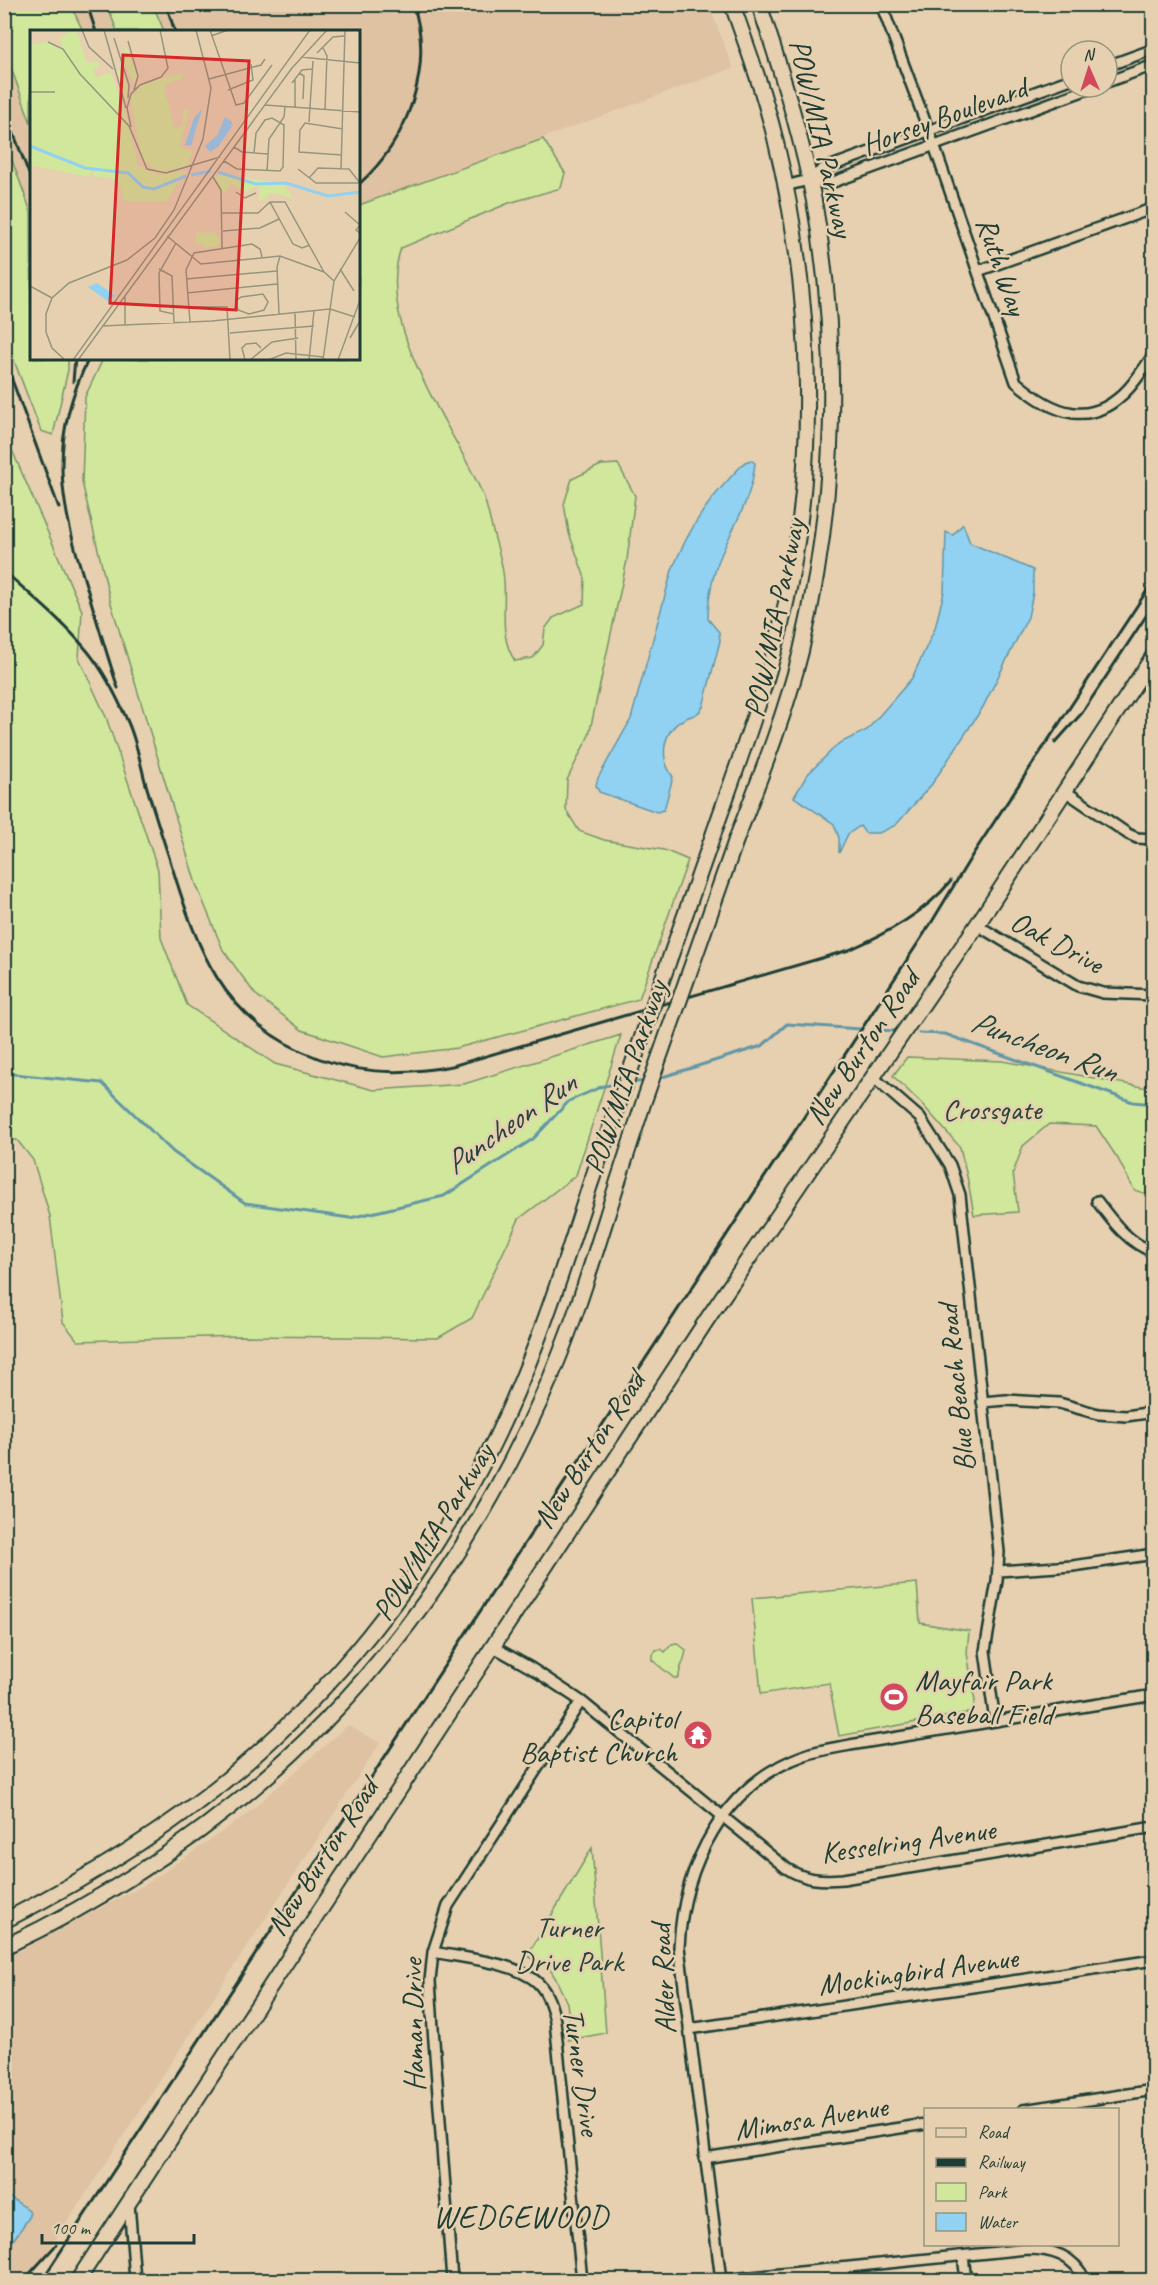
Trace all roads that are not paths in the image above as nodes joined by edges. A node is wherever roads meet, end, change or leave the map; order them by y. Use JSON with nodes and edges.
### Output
{"nodes":[{"id":1,"x":732,"y":4,"type":"edge"},
{"id":2,"x":759,"y":4,"type":"edge"},
{"id":3,"x":883,"y":5,"type":"edge"},
{"id":4,"x":1154,"y":49,"type":"edge"},
{"id":5,"x":1119,"y":62,"type":"edge"},
{"id":6,"x":1154,"y":65,"type":"edge"},
{"id":7,"x":1119,"y":78,"type":"edge"},
{"id":8,"x":1059,"y":83,"type":"edge"},
{"id":9,"x":1061,"y":99,"type":"edge"},
{"id":10,"x":929,"y":131,"type":"junction"},
{"id":11,"x":934,"y":145,"type":"junction"},
{"id":12,"x":809,"y":180,"type":"junction"},
{"id":13,"x":786,"y":186,"type":"junction"},
{"id":14,"x":1154,"y":208,"type":"edge"},
{"id":15,"x":978,"y":271,"type":"junction"},
{"id":16,"x":1154,"y":354,"type":"edge"},
{"id":17,"x":1154,"y":655,"type":"edge"},
{"id":18,"x":1065,"y":791,"type":"junction"},
{"id":19,"x":1154,"y":839,"type":"edge"},
{"id":20,"x":977,"y":925,"type":"junction"},
{"id":21,"x":1154,"y":995,"type":"edge"},
{"id":22,"x":874,"y":1078,"type":"junction"},
{"id":23,"x":1097,"y":1201,"type":"dead end"},
{"id":24,"x":1154,"y":1252,"type":"edge"},
{"id":25,"x":982,"y":1402,"type":"junction"},
{"id":26,"x":1154,"y":1412,"type":"edge"},
{"id":27,"x":1154,"y":1554,"type":"edge"},
{"id":28,"x":998,"y":1571,"type":"junction"},
{"id":29,"x":492,"y":1646,"type":"junction"},
{"id":30,"x":1154,"y":1695,"type":"edge"},
{"id":31,"x":581,"y":1701,"type":"junction"},
{"id":32,"x":995,"y":1721,"type":"junction"},
{"id":33,"x":724,"y":1817,"type":"junction"},
{"id":34,"x":1154,"y":1827,"type":"edge"},
{"id":35,"x":4,"y":1921,"type":"edge"},
{"id":36,"x":4,"y":1947,"type":"edge"},
{"id":37,"x":433,"y":1952,"type":"junction"},
{"id":38,"x":1154,"y":1960,"type":"edge"},
{"id":39,"x":689,"y":2029,"type":"junction"},
{"id":40,"x":1154,"y":2090,"type":"edge"},
{"id":41,"x":1030,"y":2108,"type":"edge"},
{"id":42,"x":924,"y":2124,"type":"edge"},
{"id":43,"x":704,"y":2158,"type":"junction"},
{"id":44,"x":129,"y":2203,"type":"junction"},
{"id":45,"x":963,"y":2256,"type":"junction"},
{"id":46,"x":843,"y":2268,"type":"junction"},
{"id":47,"x":78,"y":2280,"type":"edge"},
{"id":48,"x":135,"y":2280,"type":"edge"},
{"id":49,"x":452,"y":2280,"type":"edge"},
{"id":50,"x":582,"y":2280,"type":"edge"},
{"id":51,"x":721,"y":2280,"type":"edge"},
{"id":52,"x":844,"y":2280,"type":"edge"},
{"id":53,"x":966,"y":2280,"type":"edge"},
{"id":54,"x":1085,"y":2280,"type":"edge"}],
"edges":[{"from":1,"to":13,"type":"main road","name":"POW/MIA Parkway"},
{"from":2,"to":12,"type":"main road","name":"POW/MIA Parkway"},
{"from":3,"to":10,"type":"street","name":"Ruth Way"},
{"from":4,"to":5,"type":"street"},
{"from":6,"to":7,"type":"street"},
{"from":8,"to":10,"type":"street","name":"Horsey Boulevard"},
{"from":9,"to":11,"type":"street","name":"Horsey Boulevard"},
{"from":10,"to":11,"type":"street","name":"Ruth Way"},
{"from":10,"to":12,"type":"street","name":"Horsey Boulevard"},
{"from":11,"to":12,"type":"street","name":"Horsey Boulevard"},
{"from":11,"to":15,"type":"street","name":"Ruth Way"},
{"from":12,"to":13,"type":"street","name":"Horsey Boulevard"},
{"from":12,"to":36,"type":"main road","name":"POW/MIA Parkway","bridge":true},
{"from":13,"to":35,"type":"main road","name":"POW/MIA Parkway","bridge":true},
{"from":14,"to":15,"type":"street"},
{"from":15,"to":16,"type":"street","name":"Ruth Way"},
{"from":17,"to":18,"type":"main road","name":"New Burton Road"},
{"from":18,"to":19,"type":"street"},
{"from":18,"to":20,"type":"main road","name":"New Burton Road"},
{"from":20,"to":21,"type":"street","name":"Oak Drive"},
{"from":20,"to":22,"type":"main road","name":"New Burton Road"},
{"from":22,"to":25,"type":"street","name":"Blue Beach Road"},
{"from":22,"to":29,"type":"main road","name":"New Burton Road"},
{"from":23,"to":24,"type":"street"},
{"from":25,"to":26,"type":"street"},
{"from":25,"to":28,"type":"street","name":"Blue Beach Road"},
{"from":27,"to":28,"type":"street"},
{"from":28,"to":32,"type":"street","name":"Blue Beach Road"},
{"from":29,"to":31,"type":"street","name":"Kesselring Avenue"},
{"from":29,"to":44,"type":"main road","name":"New Burton Road"},
{"from":30,"to":32,"type":"street","name":"Alder Road"},
{"from":31,"to":33,"type":"street","name":"Kesselring Avenue"},
{"from":31,"to":37,"type":"street","name":"Haman Drive"},
{"from":32,"to":33,"type":"street","name":"Alder Road"},
{"from":33,"to":34,"type":"street","name":"Kesselring Avenue"},
{"from":33,"to":39,"type":"street","name":"Alder Road"},
{"from":37,"to":49,"type":"street","name":"Haman Drive"},
{"from":37,"to":50,"type":"street","name":"Turner Drive"},
{"from":38,"to":39,"type":"street","name":"Mockingbird Avenue"},
{"from":39,"to":43,"type":"street","name":"Alder Road"},
{"from":40,"to":41,"type":"street"},
{"from":42,"to":43,"type":"street","name":"Mimosa Avenue"},
{"from":43,"to":51,"type":"street","name":"Alder Road"},
{"from":44,"to":47,"type":"main road","name":"New Burton Road"},
{"from":44,"to":48,"type":"street"},
{"from":45,"to":46,"type":"street"},
{"from":45,"to":53,"type":"street"},
{"from":45,"to":54,"type":"street"},
{"from":46,"to":51,"type":"street"},
{"from":46,"to":52,"type":"street"}]}
